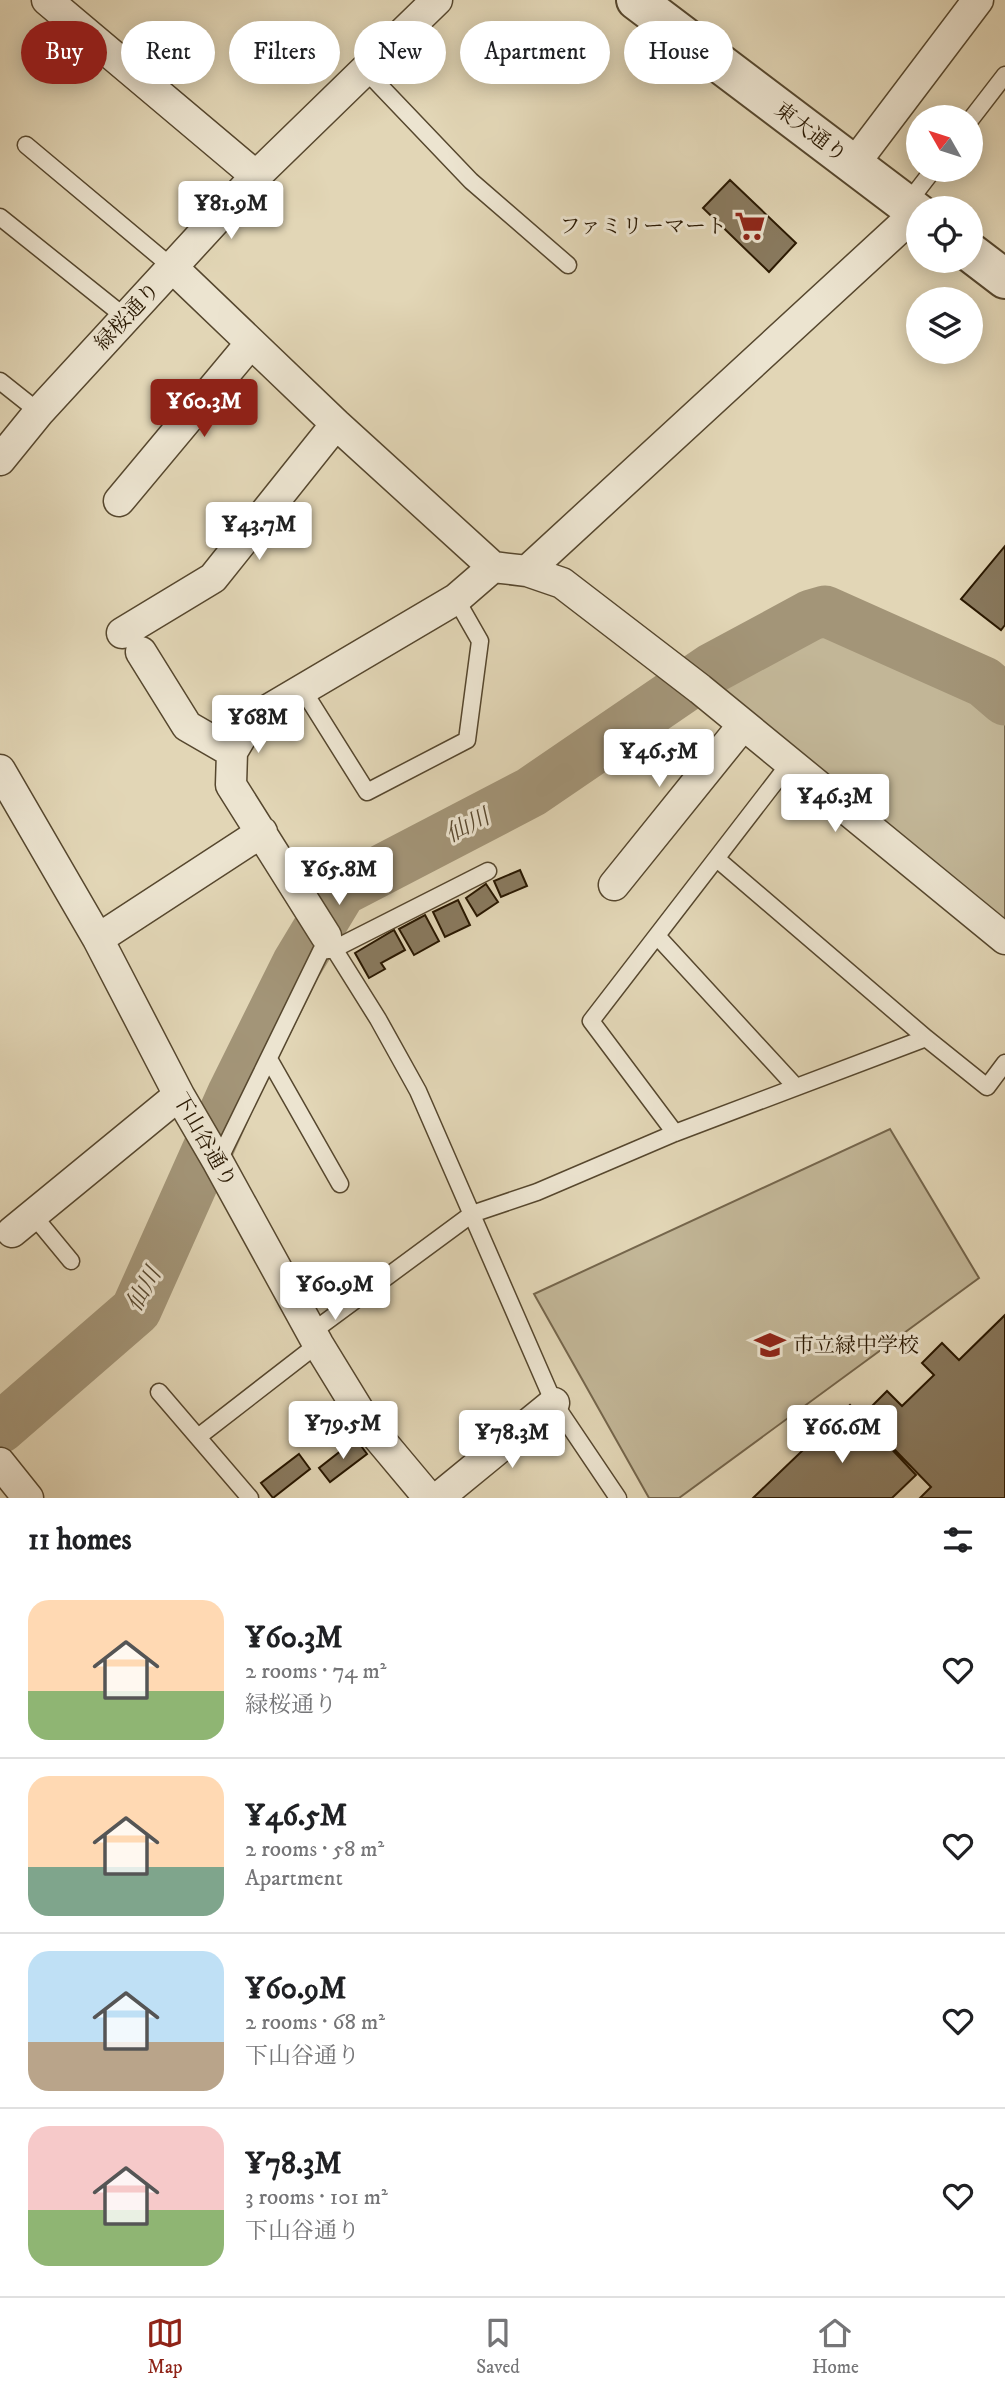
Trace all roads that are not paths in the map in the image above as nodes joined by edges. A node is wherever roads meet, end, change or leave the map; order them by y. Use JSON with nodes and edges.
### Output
{"nodes":[{"id":1,"x":47,"y":0,"type":"edge"},
{"id":2,"x":437,"y":0,"type":"edge"},
{"id":3,"x":636,"y":0,"type":"edge"},
{"id":4,"x":978,"y":0,"type":"edge"},
{"id":5,"x":415,"y":21,"type":"edge"},
{"id":6,"x":1005,"y":75,"type":"edge"},
{"id":7,"x":354,"y":81,"type":"edge"},
{"id":8,"x":378,"y":84,"type":"edge"},
{"id":9,"x":982,"y":105,"type":"edge"},
{"id":10,"x":26,"y":145,"type":"dead end"},
{"id":11,"x":854,"y":164,"type":"junction"},
{"id":12,"x":256,"y":176,"type":"junction"},
{"id":13,"x":906,"y":204,"type":"edge"},
{"id":14,"x":0,"y":217,"type":"edge"},
{"id":15,"x":906,"y":217,"type":"edge"},
{"id":16,"x":983,"y":263,"type":"edge"},
{"id":17,"x":568,"y":265,"type":"dead end"},
{"id":18,"x":173,"y":268,"type":"junction"},
{"id":19,"x":1005,"y":279,"type":"edge"},
{"id":20,"x":125,"y":317,"type":"junction"},
{"id":21,"x":250,"y":344,"type":"junction"},
{"id":22,"x":0,"y":381,"type":"edge"},
{"id":23,"x":39,"y":412,"type":"junction"},
{"id":24,"x":336,"y":424,"type":"junction"},
{"id":25,"x":0,"y":460,"type":"edge"},
{"id":26,"x":119,"y":501,"type":"dead end"},
{"id":27,"x":493,"y":567,"type":"junction"},
{"id":28,"x":527,"y":571,"type":"junction"},
{"id":29,"x":456,"y":600,"type":"junction"},
{"id":30,"x":303,"y":690,"type":"junction"},
{"id":31,"x":743,"y":725,"type":"junction"},
{"id":32,"x":232,"y":752,"type":"junction"},
{"id":33,"x":789,"y":764,"type":"junction"},
{"id":34,"x":0,"y":770,"type":"edge"},
{"id":35,"x":262,"y":832,"type":"junction"},
{"id":36,"x":717,"y":859,"type":"junction"},
{"id":37,"x":488,"y":871,"type":"dead end"},
{"id":38,"x":614,"y":885,"type":"dead end"},
{"id":39,"x":658,"y":937,"type":"junction"},
{"id":40,"x":99,"y":939,"type":"junction"},
{"id":41,"x":1005,"y":939,"type":"edge"},
{"id":42,"x":330,"y":943,"type":"junction"},
{"id":43,"x":926,"y":1038,"type":"junction"},
{"id":44,"x":269,"y":1059,"type":"junction"},
{"id":45,"x":1005,"y":1063,"type":"edge"},
{"id":46,"x":796,"y":1087,"type":"junction"},
{"id":47,"x":187,"y":1106,"type":"junction"},
{"id":48,"x":675,"y":1133,"type":"junction"},
{"id":49,"x":219,"y":1161,"type":"junction"},
{"id":50,"x":340,"y":1184,"type":"dead end"},
{"id":51,"x":472,"y":1214,"type":"junction"},
{"id":52,"x":22,"y":1224,"type":"joint"},
{"id":53,"x":71,"y":1261,"type":"dead end"},
{"id":54,"x":315,"y":1338,"type":"junction"},
{"id":55,"x":159,"y":1392,"type":"dead end"},
{"id":56,"x":554,"y":1403,"type":"junction"},
{"id":57,"x":198,"y":1437,"type":"junction"},
{"id":58,"x":250,"y":1498,"type":"edge"},
{"id":59,"x":429,"y":1498,"type":"edge"},
{"id":60,"x":438,"y":1498,"type":"edge"},
{"id":61,"x":618,"y":1498,"type":"edge"}],
"edges":[{"from":1,"to":12,"type":"street"},
{"from":2,"to":5,"type":"street","name":"緑桜通り"},
{"from":3,"to":11,"type":"street","name":"東大通り"},
{"from":4,"to":11,"type":"street"},
{"from":6,"to":9,"type":"lane"},
{"from":7,"to":12,"type":"street","name":"緑桜通り"},
{"from":8,"to":17,"type":"lane"},
{"from":10,"to":18,"type":"lane"},
{"from":11,"to":13,"type":"street","name":"東大通り"},
{"from":12,"to":18,"type":"street","name":"緑桜通り"},
{"from":14,"to":20,"type":"lane"},
{"from":15,"to":28,"type":"street"},
{"from":16,"to":19,"type":"street"},
{"from":18,"to":20,"type":"street","name":"緑桜通り"},
{"from":18,"to":21,"type":"street"},
{"from":20,"to":23,"type":"street","name":"緑桜通り"},
{"from":21,"to":24,"type":"street"},
{"from":21,"to":26,"type":"street"},
{"from":22,"to":23,"type":"lane"},
{"from":23,"to":25,"type":"street","name":"緑桜通り"},
{"from":24,"to":27,"type":"street"},
{"from":24,"to":32,"type":"street"},
{"from":27,"to":28,"type":"street"},
{"from":27,"to":29,"type":"street"},
{"from":28,"to":31,"type":"street"},
{"from":29,"to":30,"type":"street"},
{"from":29,"to":30,"type":"lane"},
{"from":30,"to":32,"type":"street"},
{"from":31,"to":33,"type":"street"},
{"from":31,"to":38,"type":"street"},
{"from":32,"to":35,"type":"street"},
{"from":33,"to":36,"type":"lane"},
{"from":33,"to":41,"type":"street"},
{"from":34,"to":40,"type":"street","name":"下山谷通り"},
{"from":35,"to":40,"type":"street"},
{"from":35,"to":42,"type":"street"},
{"from":36,"to":39,"type":"lane"},
{"from":36,"to":43,"type":"lane"},
{"from":37,"to":42,"type":"lane"},
{"from":39,"to":46,"type":"lane"},
{"from":39,"to":48,"type":"lane"},
{"from":40,"to":47,"type":"street","name":"下山谷通り"},
{"from":42,"to":44,"type":"lane"},
{"from":42,"to":51,"type":"lane"},
{"from":43,"to":45,"type":"lane"},
{"from":43,"to":46,"type":"lane"},
{"from":44,"to":49,"type":"lane"},
{"from":44,"to":50,"type":"lane"},
{"from":46,"to":48,"type":"lane"},
{"from":47,"to":49,"type":"street","name":"下山谷通り"},
{"from":47,"to":52,"type":"street"},
{"from":48,"to":51,"type":"lane"},
{"from":49,"to":54,"type":"street","name":"下山谷通り"},
{"from":51,"to":54,"type":"lane"},
{"from":51,"to":56,"type":"lane"},
{"from":52,"to":53,"type":"lane"},
{"from":54,"to":57,"type":"lane"},
{"from":54,"to":59,"type":"street","name":"下山谷通り"},
{"from":55,"to":57,"type":"lane"},
{"from":56,"to":60,"type":"street"},
{"from":56,"to":61,"type":"lane"},
{"from":57,"to":58,"type":"lane"}]}
